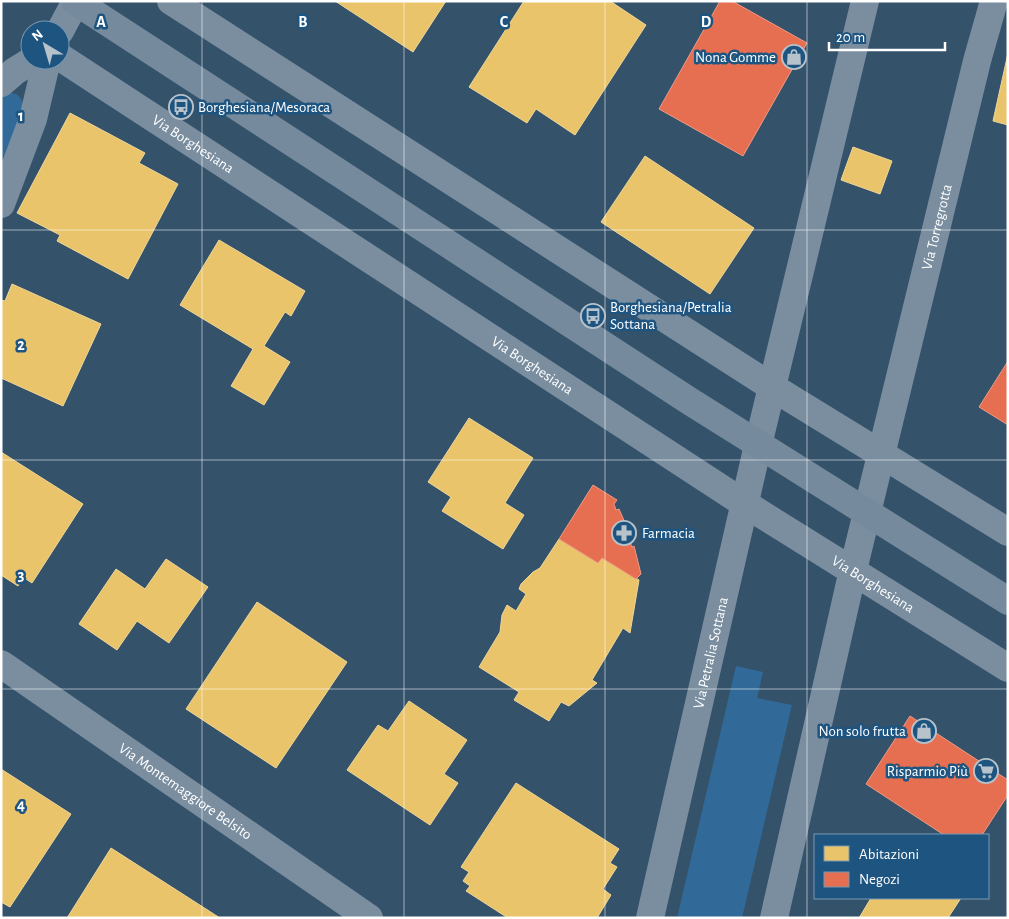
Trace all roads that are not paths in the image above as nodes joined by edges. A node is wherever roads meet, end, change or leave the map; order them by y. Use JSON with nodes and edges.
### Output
{"nodes":[{"id":1,"x":75,"y":1,"type":"edge"},
{"id":2,"x":172,"y":1,"type":"edge"},
{"id":3,"x":865,"y":1,"type":"edge"},
{"id":4,"x":994,"y":1,"type":"edge"},
{"id":5,"x":66,"y":20,"type":"edge"},
{"id":6,"x":70,"y":64,"type":"edge"},
{"id":7,"x":20,"y":69,"type":"edge"},
{"id":8,"x":45,"y":70,"type":"edge"},
{"id":9,"x":1,"y":83,"type":"edge"},
{"id":10,"x":1,"y":204,"type":"edge"},
{"id":11,"x":772,"y":386,"type":"junction"},
{"id":12,"x":758,"y":445,"type":"junction"},
{"id":13,"x":882,"y":454,"type":"junction"},
{"id":14,"x":745,"y":504,"type":"junction"},
{"id":15,"x":868,"y":513,"type":"junction"},
{"id":16,"x":1008,"y":532,"type":"edge"},
{"id":17,"x":853,"y":570,"type":"junction"},
{"id":18,"x":1008,"y":601,"type":"edge"},
{"id":19,"x":1,"y":664,"type":"edge"},
{"id":20,"x":1008,"y":668,"type":"edge"},
{"id":21,"x":369,"y":918,"type":"edge"},
{"id":22,"x":650,"y":918,"type":"edge"},
{"id":23,"x":774,"y":918,"type":"edge"}],
"edges":[{"from":1,"to":5,"type":"street"},
{"from":1,"to":12,"type":"street"},
{"from":2,"to":11,"type":"street"},
{"from":3,"to":11,"type":"street"},
{"from":4,"to":13,"type":"street","name":"Via Torregrotta"},
{"from":6,"to":14,"type":"street","name":"Via Borghesiana"},
{"from":7,"to":9,"type":"street"},
{"from":8,"to":10,"type":"street"},
{"from":11,"to":12,"type":"street","name":"Via Petralia Sottana"},
{"from":11,"to":13,"type":"street"},
{"from":12,"to":14,"type":"street","name":"Via Petralia Sottana"},
{"from":12,"to":15,"type":"street"},
{"from":13,"to":15,"type":"street"},
{"from":13,"to":16,"type":"street"},
{"from":14,"to":17,"type":"street","name":"Via Borghesiana"},
{"from":14,"to":22,"type":"street","name":"Via Petralia Sottana"},
{"from":15,"to":17,"type":"street"},
{"from":15,"to":18,"type":"street"},
{"from":17,"to":20,"type":"street","name":"Via Borghesiana"},
{"from":17,"to":23,"type":"street"},
{"from":19,"to":21,"type":"street","name":"Via Montemaggiore Belsito"}]}
